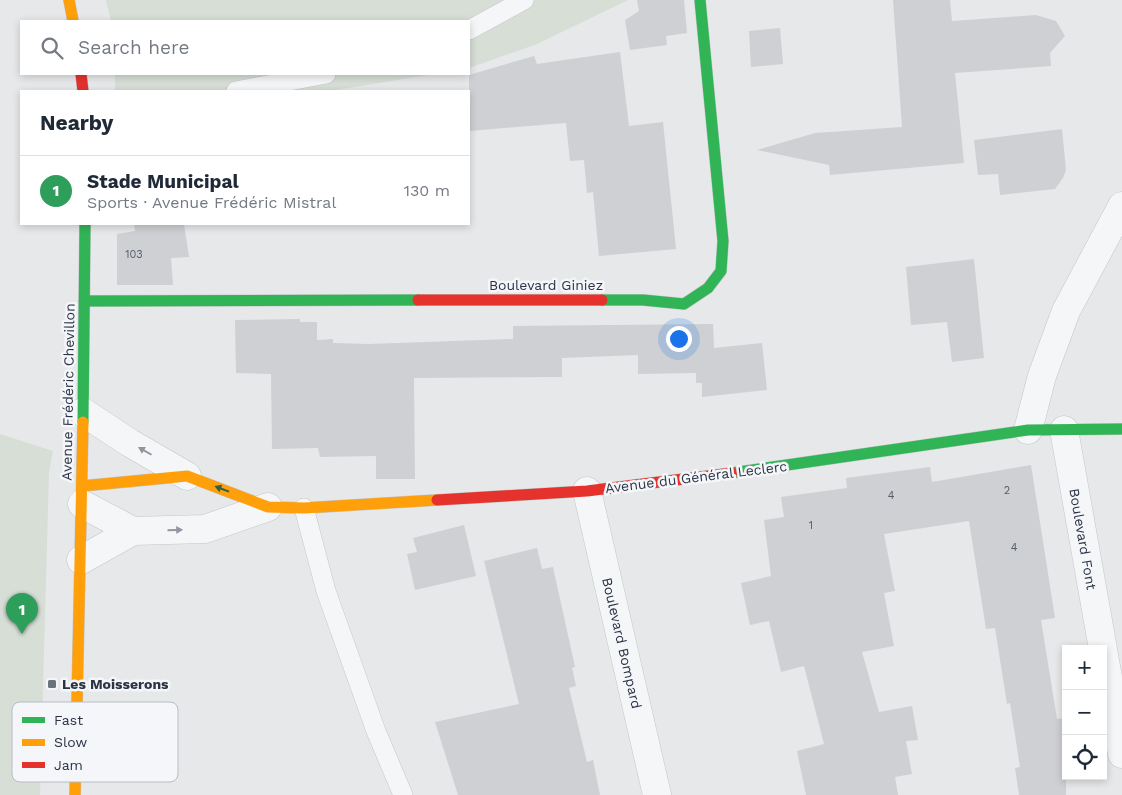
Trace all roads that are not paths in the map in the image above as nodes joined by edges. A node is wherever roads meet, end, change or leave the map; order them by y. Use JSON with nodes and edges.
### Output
{"nodes":[{"id":1,"x":69,"y":0,"type":"edge"},
{"id":2,"x":524,"y":0,"type":"edge"},
{"id":3,"x":700,"y":0,"type":"edge"},
{"id":4,"x":73,"y":20,"type":"edge"},
{"id":5,"x":470,"y":29,"type":"edge"},
{"id":6,"x":81,"y":75,"type":"edge"},
{"id":7,"x":321,"y":75,"type":"edge"},
{"id":8,"x":82,"y":90,"type":"edge"},
{"id":9,"x":241,"y":90,"type":"edge"},
{"id":10,"x":1122,"y":206,"type":"edge"},
{"id":11,"x":85,"y":225,"type":"edge"},
{"id":12,"x":84,"y":301,"type":"junction"},
{"id":13,"x":83,"y":412,"type":"junction"},
{"id":14,"x":1122,"y":429,"type":"edge"},
{"id":15,"x":1028,"y":430,"type":"junction"},
{"id":16,"x":1064,"y":430,"type":"junction"},
{"id":17,"x":187,"y":476,"type":"junction"},
{"id":18,"x":587,"y":491,"type":"junction"},
{"id":19,"x":82,"y":495,"type":"junction"},
{"id":20,"x":268,"y":507,"type":"junction"},
{"id":21,"x":304,"y":508,"type":"junction"},
{"id":22,"x":133,"y":531,"type":"junction"},
{"id":23,"x":80,"y":560,"type":"junction"},
{"id":24,"x":1102,"y":645,"type":"edge"},
{"id":25,"x":1107,"y":671,"type":"edge"},
{"id":26,"x":76,"y":702,"type":"edge"},
{"id":27,"x":1122,"y":754,"type":"edge"},
{"id":28,"x":74,"y":782,"type":"edge"},
{"id":29,"x":74,"y":795,"type":"edge"},
{"id":30,"x":402,"y":795,"type":"edge"},
{"id":31,"x":657,"y":795,"type":"edge"}],
"edges":[{"from":1,"to":4,"type":"street"},
{"from":2,"to":5,"type":"lane"},
{"from":3,"to":12,"type":"street","name":"Boulevard Giniez"},
{"from":6,"to":8,"type":"street"},
{"from":7,"to":9,"type":"lane"},
{"from":10,"to":15,"type":"street"},
{"from":11,"to":12,"type":"street","name":"Avenue Frédéric Chevillon"},
{"from":12,"to":13,"type":"street","name":"Avenue Frédéric Chevillon"},
{"from":17,"to":13,"type":"street","name":"Avenue du Général Leclerc","one_way":true},
{"from":13,"to":19,"type":"street","name":"Avenue Frédéric Chevillon"},
{"from":14,"to":16,"type":"street","name":"Avenue du Général Leclerc"},
{"from":15,"to":16,"type":"street","name":"Avenue du Général Leclerc"},
{"from":15,"to":18,"type":"street","name":"Avenue du Général Leclerc"},
{"from":16,"to":24,"type":"street","name":"Boulevard Font"},
{"from":17,"to":19,"type":"street","name":"Avenue du Général Leclerc"},
{"from":20,"to":17,"type":"street","name":"Avenue du Général Leclerc","one_way":true},
{"from":18,"to":21,"type":"street","name":"Avenue du Général Leclerc"},
{"from":18,"to":31,"type":"street","name":"Boulevard Bompard"},
{"from":19,"to":22,"type":"street","name":"Avenue du Général Leclerc"},
{"from":19,"to":23,"type":"street","name":"Avenue Frédéric Chevillon"},
{"from":20,"to":21,"type":"street","name":"Avenue du Général Leclerc"},
{"from":22,"to":20,"type":"street","name":"Avenue du Général Leclerc","one_way":true},
{"from":21,"to":30,"type":"lane"},
{"from":22,"to":23,"type":"street","name":"Avenue du Général Leclerc"},
{"from":23,"to":26,"type":"street","name":"Avenue Frédéric Chevillon"},
{"from":25,"to":27,"type":"street","name":"Boulevard Font"},
{"from":28,"to":29,"type":"street","name":"Avenue Frédéric Chevillon"}]}
